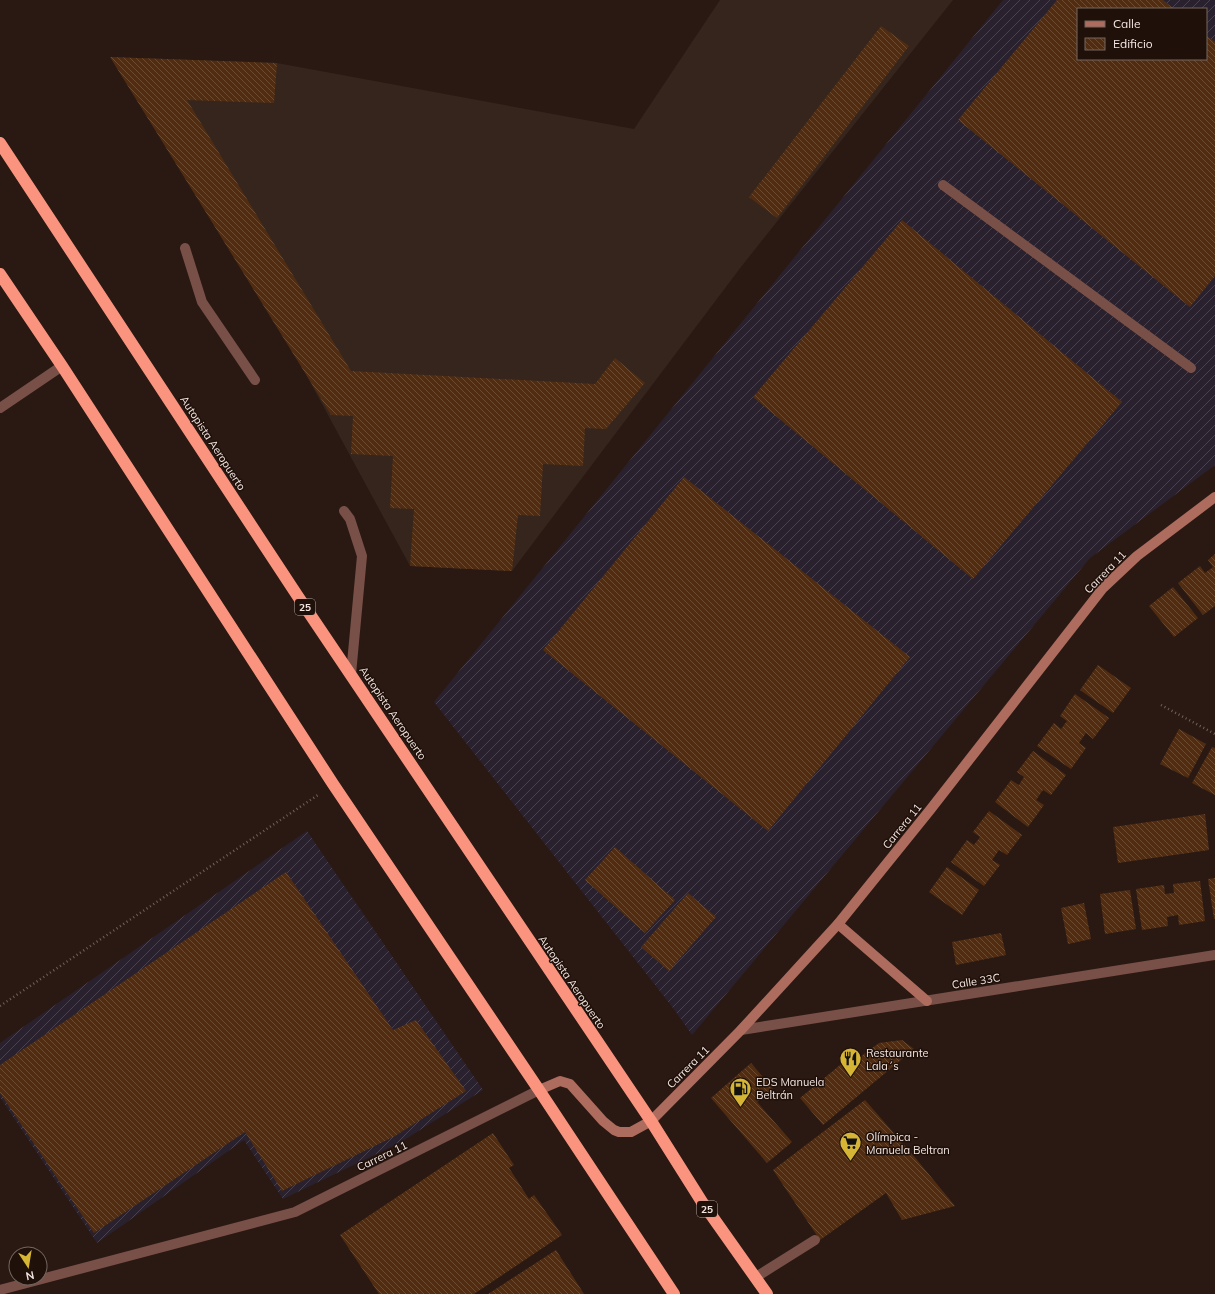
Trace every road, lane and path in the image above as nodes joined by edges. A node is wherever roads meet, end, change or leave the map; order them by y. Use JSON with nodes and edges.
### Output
{"nodes":[{"id":1,"x":0,"y":143,"type":"edge"},
{"id":2,"x":943,"y":185,"type":"dead end"},
{"id":3,"x":185,"y":248,"type":"dead end"},
{"id":4,"x":0,"y":274,"type":"edge"},
{"id":5,"x":62,"y":366,"type":"junction"},
{"id":6,"x":1191,"y":368,"type":"dead end"},
{"id":7,"x":255,"y":380,"type":"dead end"},
{"id":8,"x":0,"y":408,"type":"edge"},
{"id":9,"x":1215,"y":497,"type":"edge"},
{"id":10,"x":344,"y":511,"type":"dead end"},
{"id":11,"x":351,"y":674,"type":"junction"},
{"id":12,"x":1160,"y":705,"type":"dead end"},
{"id":13,"x":1215,"y":734,"type":"edge"},
{"id":14,"x":333,"y":784,"type":"junction"},
{"id":15,"x":838,"y":924,"type":"junction"},
{"id":16,"x":1215,"y":955,"type":"edge"},
{"id":17,"x":927,"y":1001,"type":"junction"},
{"id":18,"x":0,"y":1006,"type":"edge"},
{"id":19,"x":741,"y":1030,"type":"junction"},
{"id":20,"x":539,"y":1090,"type":"junction"},
{"id":21,"x":651,"y":1122,"type":"junction"},
{"id":22,"x":815,"y":1240,"type":"dead end"},
{"id":23,"x":756,"y":1278,"type":"junction"},
{"id":24,"x":0,"y":1290,"type":"edge"},
{"id":25,"x":674,"y":1294,"type":"edge"},
{"id":26,"x":767,"y":1294,"type":"edge"}],
"edges":[{"from":1,"to":11,"type":"highway","name":"Autopista Aeropuerto","number":"25"},
{"from":2,"to":6,"type":"street"},
{"from":3,"to":7,"type":"street"},
{"from":4,"to":5,"type":"highway"},
{"from":5,"to":8,"type":"street"},
{"from":5,"to":14,"type":"highway"},
{"from":9,"to":15,"type":"main road","name":"Carrera 11"},
{"from":10,"to":11,"type":"street"},
{"from":11,"to":21,"type":"highway","name":"Autopista Aeropuerto","number":"25"},
{"from":12,"to":13,"type":"path"},
{"from":14,"to":18,"type":"path"},
{"from":14,"to":20,"type":"highway"},
{"from":15,"to":17,"type":"main road"},
{"from":15,"to":19,"type":"main road","name":"Carrera 11"},
{"from":16,"to":17,"type":"street","name":"Calle 33C"},
{"from":17,"to":19,"type":"street","name":"Calle 33C"},
{"from":19,"to":21,"type":"main road","name":"Carrera 11"},
{"from":20,"to":21,"type":"main road","name":"Carrera 11"},
{"from":20,"to":24,"type":"street","name":"Carrera 11"},
{"from":20,"to":25,"type":"highway"},
{"from":21,"to":23,"type":"highway","name":"Autopista Aeropuerto","number":"25"},
{"from":22,"to":23,"type":"street"},
{"from":23,"to":26,"type":"highway","name":"Autopista Aeropuerto","number":"25"}]}
